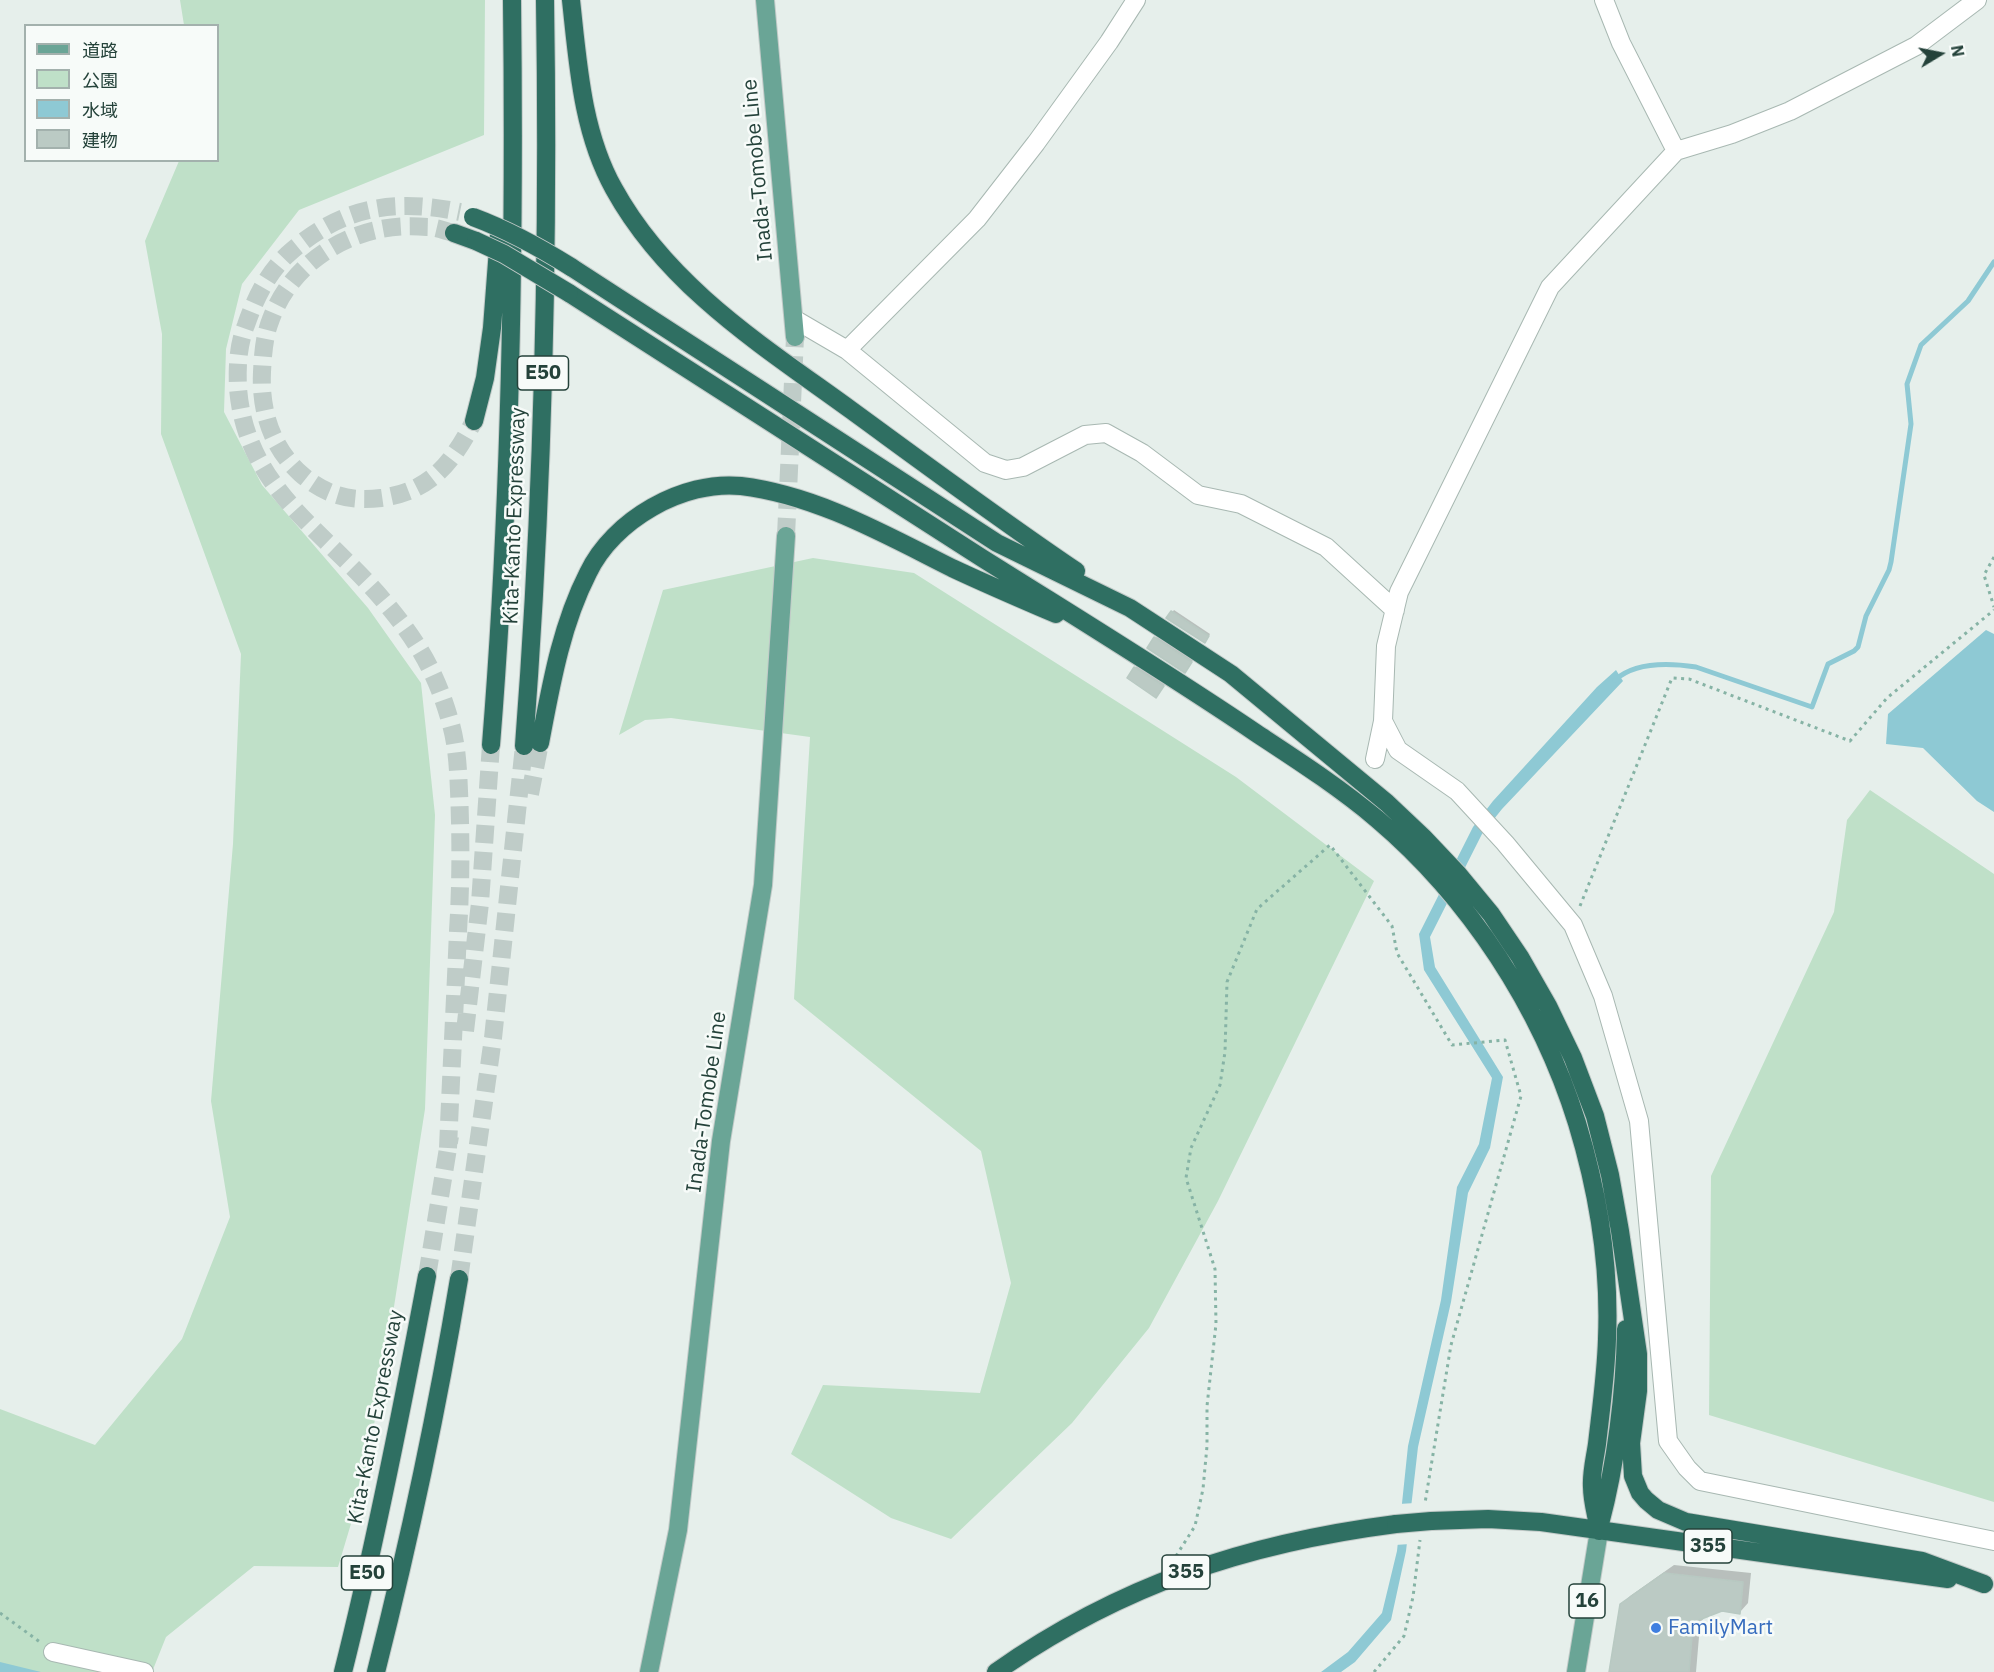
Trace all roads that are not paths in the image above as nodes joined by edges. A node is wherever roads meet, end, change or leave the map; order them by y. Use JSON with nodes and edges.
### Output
{"nodes":[{"id":1,"x":512,"y":0,"type":"edge"},
{"id":2,"x":545,"y":0,"type":"edge"},
{"id":3,"x":572,"y":0,"type":"edge"},
{"id":4,"x":765,"y":0,"type":"edge"},
{"id":5,"x":1136,"y":0,"type":"edge"},
{"id":6,"x":1604,"y":0,"type":"edge"},
{"id":7,"x":1977,"y":0,"type":"edge"},
{"id":8,"x":513,"y":64,"type":"junction"},
{"id":9,"x":1676,"y":151,"type":"junction"},
{"id":10,"x":467,"y":214,"type":"tunnel mouth"},
{"id":11,"x":454,"y":233,"type":"tunnel mouth"},
{"id":12,"x":795,"y":328,"type":"joint"},
{"id":13,"x":847,"y":350,"type":"junction"},
{"id":14,"x":474,"y":421,"type":"tunnel mouth"},
{"id":15,"x":786,"y":536,"type":"tunnel mouth"},
{"id":16,"x":1130,"y":608,"type":"junction"},
{"id":17,"x":1395,"y":610,"type":"junction"},
{"id":18,"x":1113,"y":639,"type":"junction"},
{"id":19,"x":1383,"y":721,"type":"junction"},
{"id":20,"x":491,"y":745,"type":"tunnel mouth"},
{"id":21,"x":1375,"y":759,"type":"dead end"},
{"id":22,"x":427,"y":1276,"type":"tunnel mouth"},
{"id":23,"x":459,"y":1279,"type":"tunnel mouth"},
{"id":24,"x":1627,"y":1285,"type":"junction"},
{"id":25,"x":1599,"y":1531,"type":"junction"},
{"id":26,"x":1994,"y":1541,"type":"edge"},
{"id":27,"x":1989,"y":1585,"type":"edge"},
{"id":28,"x":53,"y":1652,"type":"road end"},
{"id":29,"x":144,"y":1672,"type":"edge"},
{"id":30,"x":343,"y":1672,"type":"edge"},
{"id":31,"x":376,"y":1672,"type":"edge"},
{"id":32,"x":649,"y":1672,"type":"edge"},
{"id":33,"x":996,"y":1672,"type":"edge"},
{"id":34,"x":1576,"y":1672,"type":"edge"}],
"edges":[{"from":1,"to":8,"type":"highway","name":"Kita-Kanto Expressway","number":"E50"},
{"from":2,"to":18,"type":"highway","name":"Kita-Kanto Expressway","number":"E50"},
{"from":3,"to":16,"type":"highway"},
{"from":4,"to":12,"type":"main road","name":"Inada-Tomobe Line"},
{"from":5,"to":13,"type":"street"},
{"from":6,"to":9,"type":"street"},
{"from":7,"to":9,"type":"street"},
{"from":8,"to":14,"type":"highway"},
{"from":8,"to":20,"type":"highway","name":"Kita-Kanto Expressway","number":"E50"},
{"from":9,"to":17,"type":"street"},
{"from":10,"to":16,"type":"highway","bridge":true},
{"from":11,"to":18,"type":"highway","bridge":true},
{"from":12,"to":13,"type":"street"},
{"from":13,"to":17,"type":"street"},
{"from":15,"to":32,"type":"main road","name":"Inada-Tomobe Line"},
{"from":16,"to":24,"type":"highway"},
{"from":17,"to":19,"type":"street"},
{"from":18,"to":25,"type":"highway"},
{"from":19,"to":21,"type":"street"},
{"from":19,"to":26,"type":"street"},
{"from":22,"to":30,"type":"highway","name":"Kita-Kanto Expressway","number":"E50"},
{"from":23,"to":31,"type":"highway","number":"E50"},
{"from":24,"to":25,"type":"highway"},
{"from":24,"to":27,"type":"highway"},
{"from":25,"to":27,"type":"highway","number":"355"},
{"from":25,"to":33,"type":"highway","number":"355","bridge":true},
{"from":25,"to":34,"type":"main road","number":"16"},
{"from":28,"to":29,"type":"street"}]}
